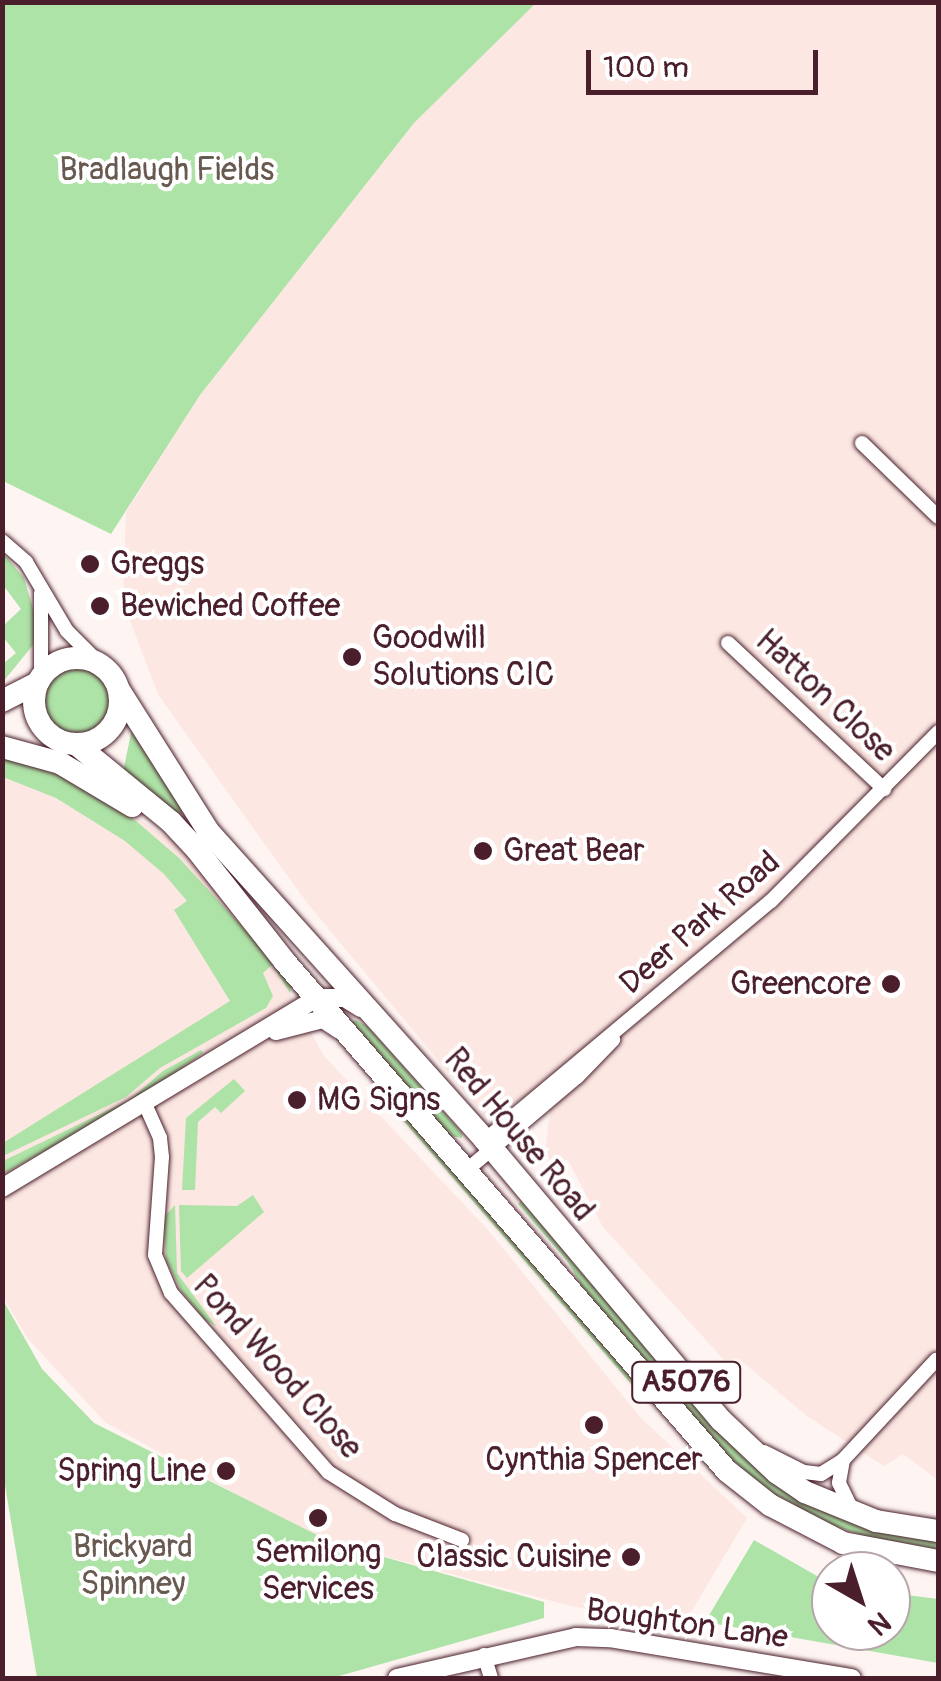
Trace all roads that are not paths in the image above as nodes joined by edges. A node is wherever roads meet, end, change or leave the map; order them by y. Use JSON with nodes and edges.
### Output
{"nodes":[{"id":1,"x":862,"y":443,"type":"dead end"},
{"id":2,"x":938,"y":516,"type":"edge"},
{"id":3,"x":2,"y":541,"type":"edge"},
{"id":4,"x":41,"y":587,"type":"junction"},
{"id":5,"x":728,"y":643,"type":"dead end"},
{"id":6,"x":98,"y":663,"type":"junction"},
{"id":7,"x":39,"y":680,"type":"junction"},
{"id":8,"x":120,"y":690,"type":"junction"},
{"id":9,"x":2,"y":701,"type":"edge"},
{"id":10,"x":938,"y":732,"type":"edge"},
{"id":11,"x":2,"y":744,"type":"edge"},
{"id":12,"x":71,"y":744,"type":"junction"},
{"id":13,"x":884,"y":789,"type":"junction"},
{"id":14,"x":197,"y":850,"type":"junction"},
{"id":15,"x":332,"y":968,"type":"junction"},
{"id":16,"x":326,"y":1000,"type":"junction"},
{"id":17,"x":371,"y":1014,"type":"junction"},
{"id":18,"x":295,"y":1024,"type":"junction"},
{"id":19,"x":351,"y":1039,"type":"junction"},
{"id":20,"x":230,"y":1050,"type":"junction"},
{"id":21,"x":145,"y":1104,"type":"junction"},
{"id":22,"x":482,"y":1153,"type":"junction"},
{"id":23,"x":2,"y":1188,"type":"edge"},
{"id":24,"x":936,"y":1360,"type":"edge"},
{"id":25,"x":743,"y":1443,"type":"junction"},
{"id":26,"x":843,"y":1460,"type":"junction"},
{"id":27,"x":854,"y":1514,"type":"junction"},
{"id":28,"x":938,"y":1531,"type":"edge"},
{"id":29,"x":462,"y":1540,"type":"dead end"},
{"id":30,"x":938,"y":1561,"type":"edge"},
{"id":31,"x":484,"y":1655,"type":"junction"},
{"id":32,"x":398,"y":1678,"type":"edge"},
{"id":33,"x":490,"y":1678,"type":"edge"},
{"id":34,"x":852,"y":1678,"type":"edge"}],
"edges":[{"from":1,"to":2,"type":"street"},
{"from":3,"to":4,"type":"street"},
{"from":4,"to":6,"type":"street"},
{"from":4,"to":7,"type":"street"},
{"from":5,"to":13,"type":"street","name":"Hatton Close"},
{"from":6,"to":7,"type":"main road"},
{"from":6,"to":8,"type":"main road"},
{"from":7,"to":9,"type":"main road"},
{"from":7,"to":12,"type":"main road"},
{"from":8,"to":12,"type":"main road"},
{"from":8,"to":15,"type":"main road","name":"Red House Road","number":"A5076"},
{"from":10,"to":13,"type":"street","name":"Deer Park Road"},
{"from":11,"to":12,"type":"main road"},
{"from":11,"to":14,"type":"main road"},
{"from":12,"to":14,"type":"main road"},
{"from":13,"to":22,"type":"street","name":"Deer Park Road"},
{"from":14,"to":16,"type":"main road"},
{"from":15,"to":16,"type":"street"},
{"from":15,"to":17,"type":"main road","name":"Red House Road","number":"A5076"},
{"from":16,"to":17,"type":"street"},
{"from":16,"to":18,"type":"street"},
{"from":16,"to":19,"type":"main road"},
{"from":16,"to":20,"type":"street"},
{"from":17,"to":22,"type":"main road","name":"Red House Road","number":"A5076"},
{"from":18,"to":19,"type":"street"},
{"from":18,"to":20,"type":"street"},
{"from":19,"to":22,"type":"main road"},
{"from":20,"to":21,"type":"street"},
{"from":21,"to":23,"type":"street"},
{"from":21,"to":29,"type":"street","name":"Pond Wood Close"},
{"from":22,"to":25,"type":"main road","name":"Red House Road","number":"A5076"},
{"from":22,"to":30,"type":"main road"},
{"from":24,"to":26,"type":"street"},
{"from":25,"to":26,"type":"street"},
{"from":25,"to":27,"type":"main road","name":"Red House Road","number":"A5076"},
{"from":26,"to":27,"type":"street"},
{"from":27,"to":28,"type":"main road","name":"Red House Road","number":"A5076"},
{"from":31,"to":32,"type":"street","name":"Boughton Lane"},
{"from":31,"to":33,"type":"street"},
{"from":31,"to":34,"type":"street","name":"Boughton Lane"}]}
